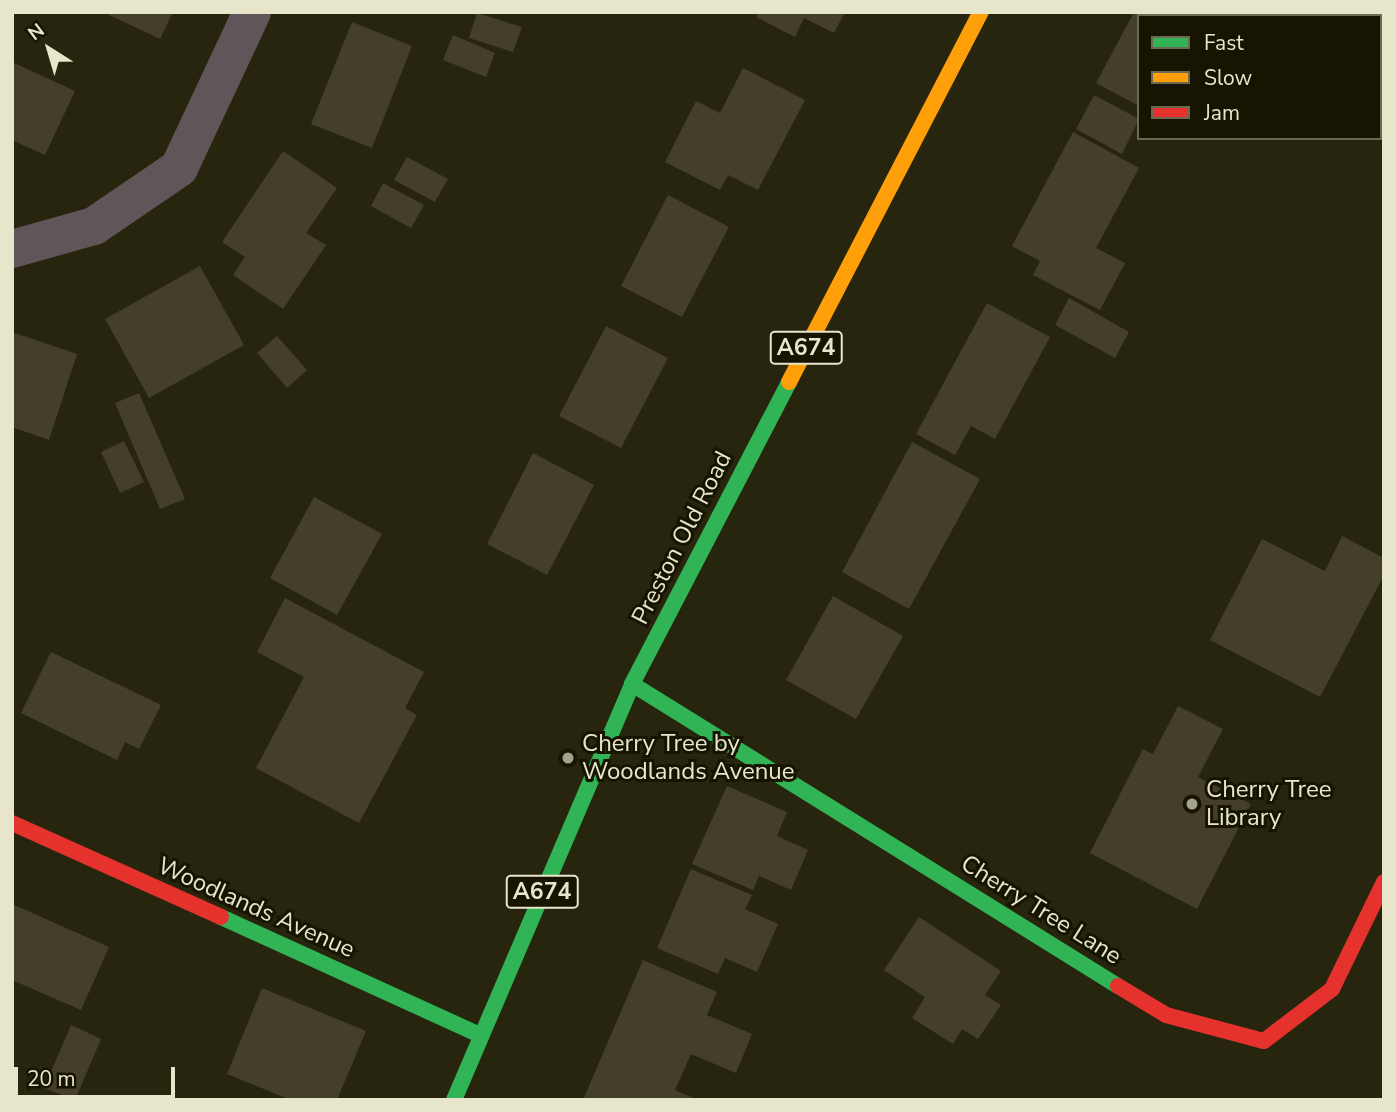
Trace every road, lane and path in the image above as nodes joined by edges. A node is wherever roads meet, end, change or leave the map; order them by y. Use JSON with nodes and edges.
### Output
{"nodes":[{"id":1,"x":252,"y":12,"type":"edge"},
{"id":2,"x":981,"y":12,"type":"edge"},
{"id":3,"x":12,"y":248,"type":"edge"},
{"id":4,"x":632,"y":684,"type":"junction"},
{"id":5,"x":12,"y":823,"type":"edge"},
{"id":6,"x":1384,"y":883,"type":"edge"},
{"id":7,"x":480,"y":1035,"type":"junction"},
{"id":8,"x":454,"y":1100,"type":"edge"}],
"edges":[{"from":1,"to":3,"type":"street"},
{"from":2,"to":4,"type":"street","name":"Preston Old Road","number":"A674"},
{"from":4,"to":6,"type":"street","name":"Cherry Tree Lane"},
{"from":4,"to":7,"type":"street","name":"Preston Old Road","number":"A674"},
{"from":5,"to":7,"type":"street","name":"Woodlands Avenue"},
{"from":7,"to":8,"type":"street","name":"Preston Old Road","number":"A674"}]}
